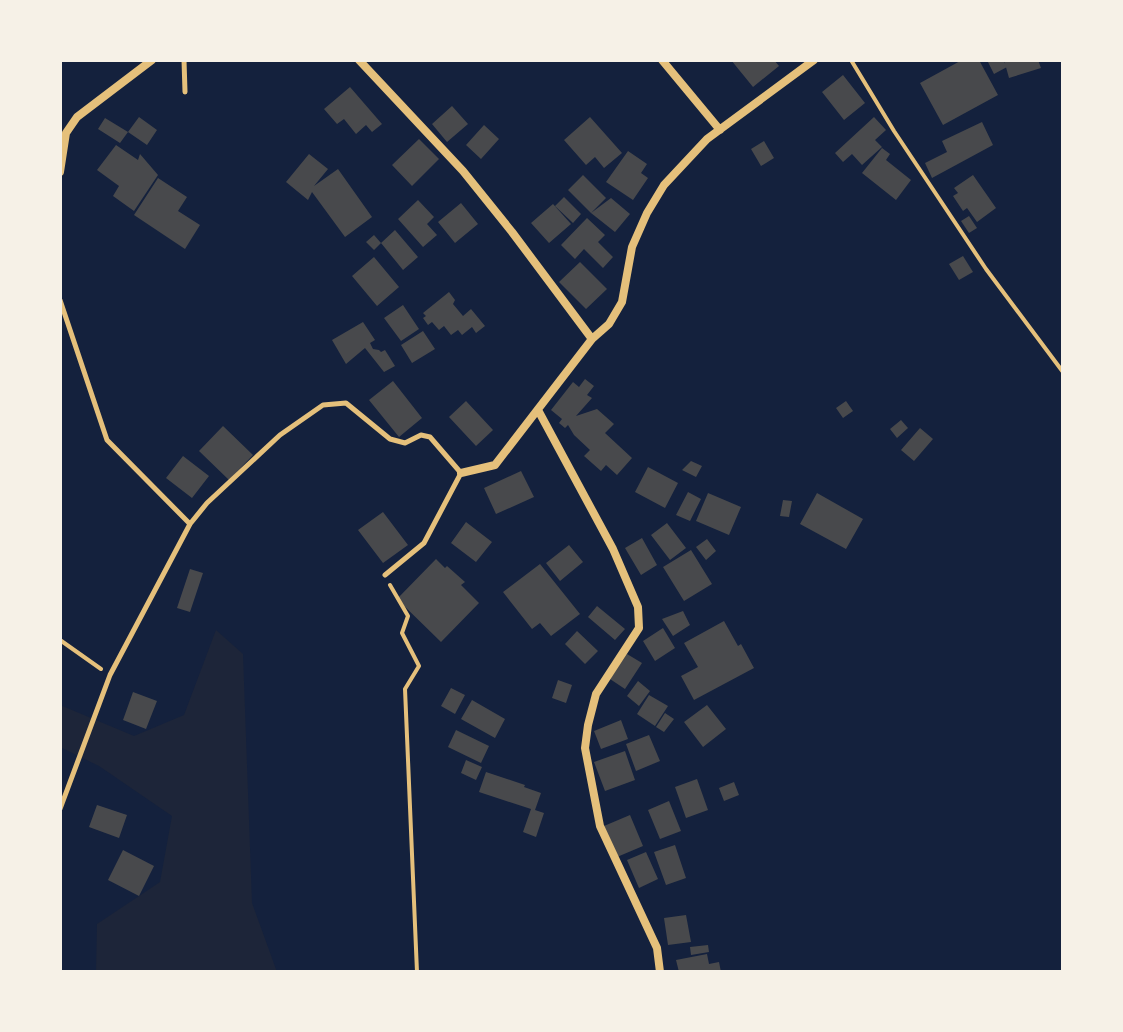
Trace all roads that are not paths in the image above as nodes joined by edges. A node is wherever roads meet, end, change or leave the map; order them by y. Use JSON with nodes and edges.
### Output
{"nodes":[{"id":1,"x":152,"y":60,"type":"edge"},
{"id":2,"x":184,"y":60,"type":"edge"},
{"id":3,"x":359,"y":60,"type":"edge"},
{"id":4,"x":662,"y":60,"type":"edge"},
{"id":5,"x":792,"y":60,"type":"edge"},
{"id":6,"x":814,"y":60,"type":"edge"},
{"id":7,"x":800,"y":71,"type":"junction"},
{"id":8,"x":185,"y":92,"type":"dead end"},
{"id":9,"x":720,"y":130,"type":"junction"},
{"id":10,"x":60,"y":172,"type":"edge"},
{"id":11,"x":60,"y":300,"type":"edge"},
{"id":12,"x":592,"y":339,"type":"junction"},
{"id":13,"x":538,"y":410,"type":"junction"},
{"id":14,"x":461,"y":473,"type":"junction"},
{"id":15,"x":190,"y":524,"type":"junction"},
{"id":16,"x":385,"y":575,"type":"road end"},
{"id":17,"x":60,"y":809,"type":"edge"},
{"id":18,"x":660,"y":972,"type":"edge"}],
"edges":[{"from":1,"to":10,"type":"street"},
{"from":2,"to":8,"type":"lane"},
{"from":3,"to":12,"type":"street"},
{"from":4,"to":9,"type":"street"},
{"from":5,"to":7,"type":"street"},
{"from":6,"to":7,"type":"street"},
{"from":7,"to":9,"type":"street"},
{"from":9,"to":12,"type":"street"},
{"from":11,"to":15,"type":"lane"},
{"from":12,"to":13,"type":"street"},
{"from":13,"to":14,"type":"street"},
{"from":13,"to":18,"type":"street"},
{"from":14,"to":15,"type":"lane"},
{"from":14,"to":16,"type":"lane"},
{"from":15,"to":17,"type":"lane"}]}
